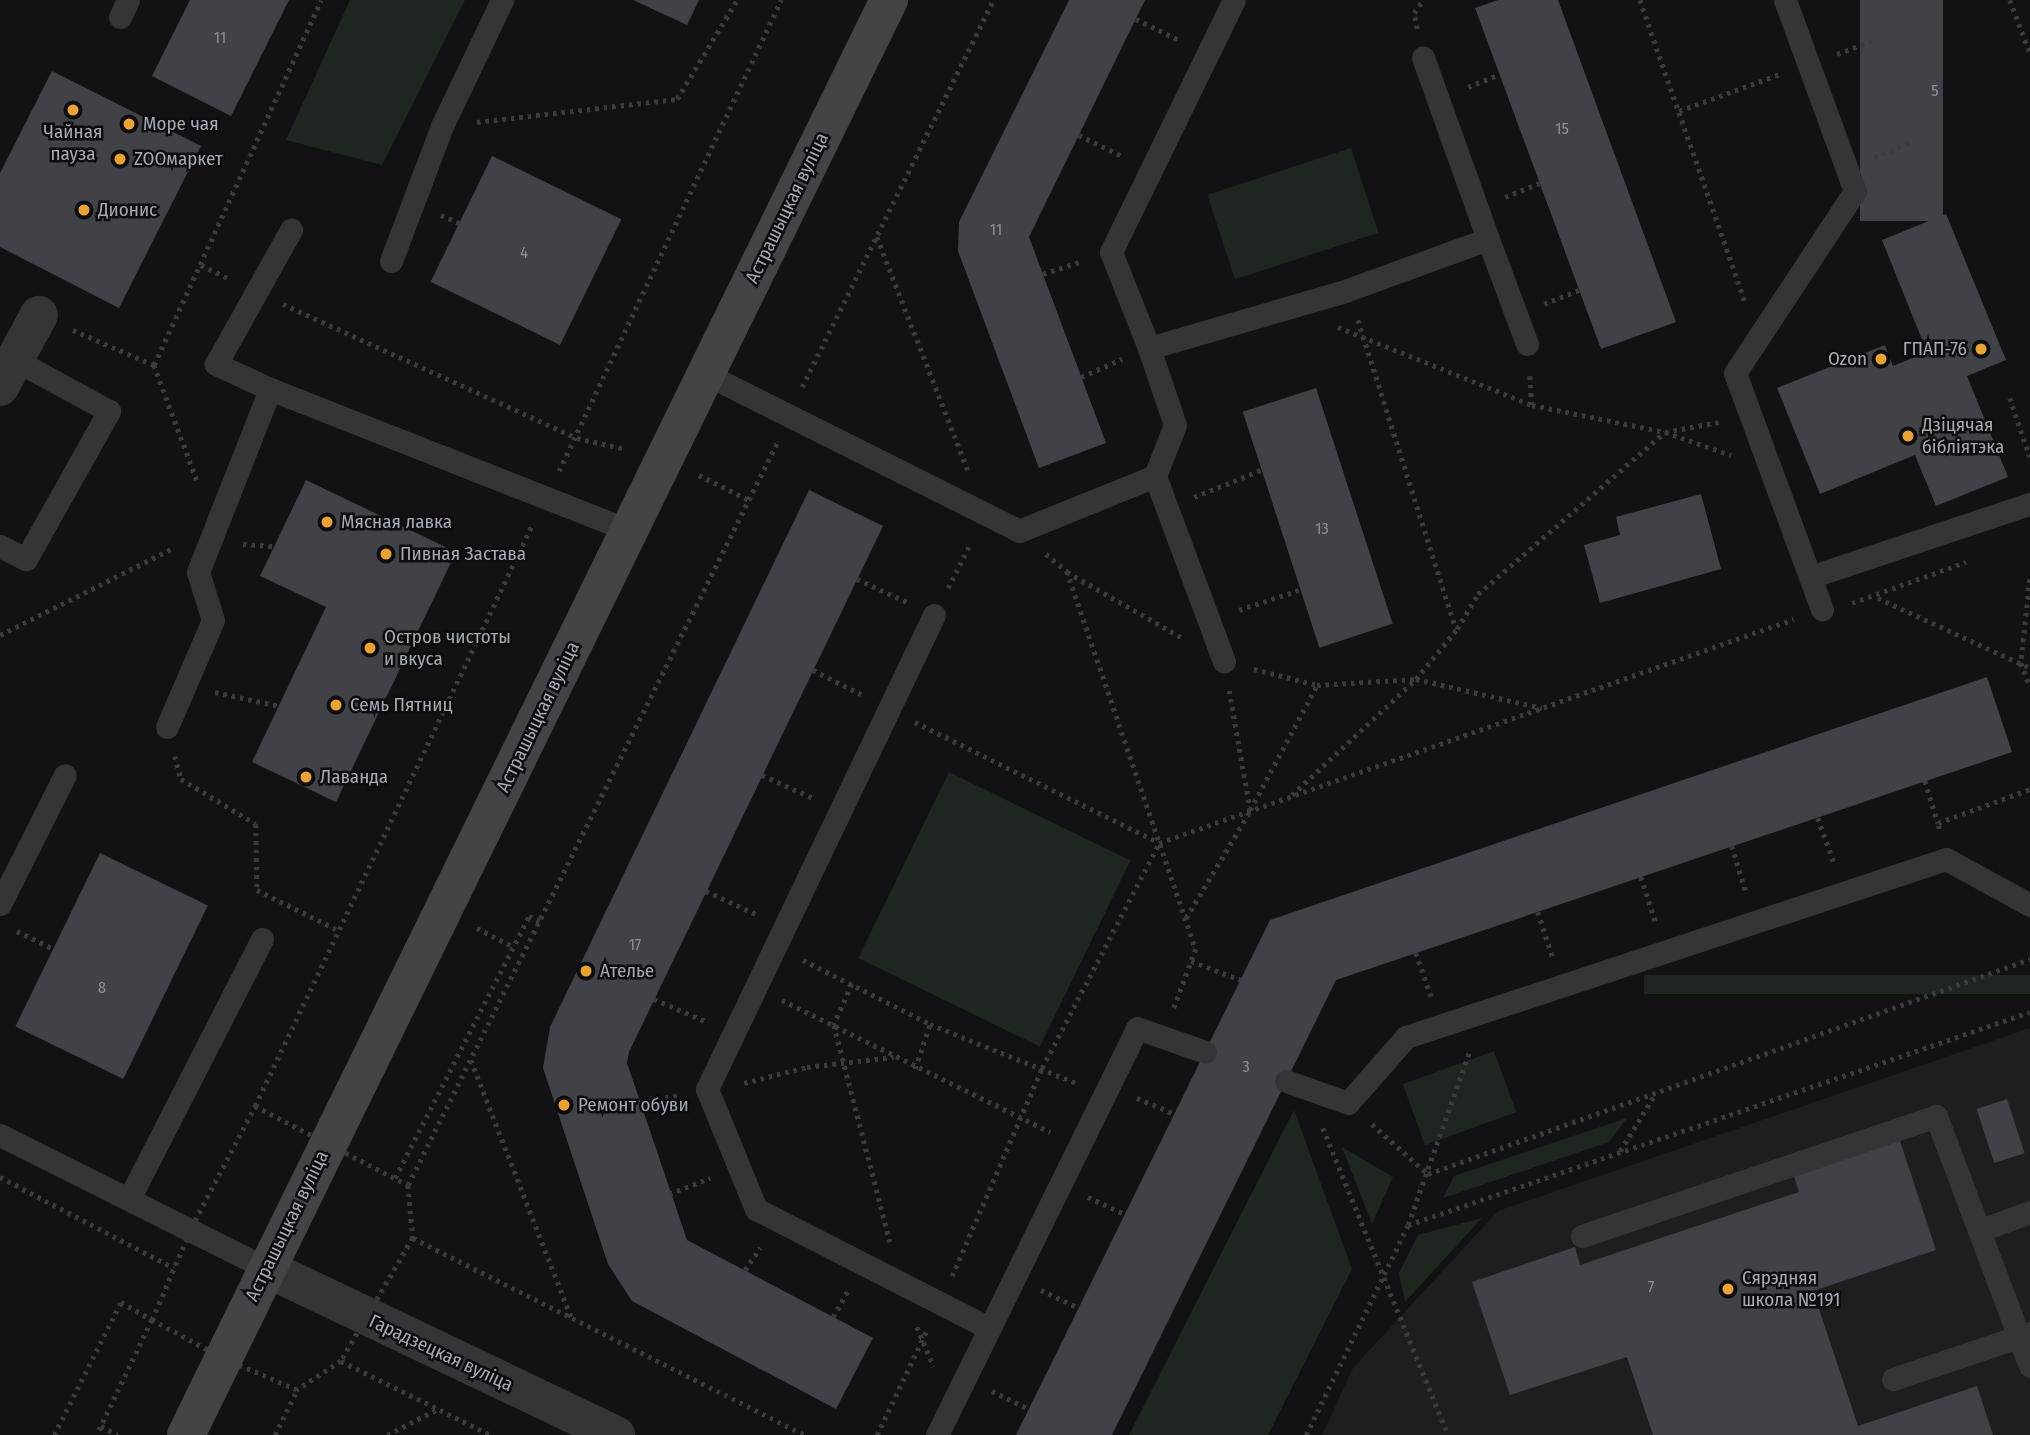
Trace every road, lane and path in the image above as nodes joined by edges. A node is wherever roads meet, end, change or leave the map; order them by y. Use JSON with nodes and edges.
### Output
{"nodes":[{"id":1,"x":321,"y":0,"type":"edge"},
{"id":2,"x":502,"y":0,"type":"edge"},
{"id":3,"x":737,"y":0,"type":"edge"},
{"id":4,"x":781,"y":0,"type":"edge"},
{"id":5,"x":890,"y":0,"type":"edge"},
{"id":6,"x":993,"y":0,"type":"edge"},
{"id":7,"x":1234,"y":0,"type":"edge"},
{"id":8,"x":1640,"y":0,"type":"edge"},
{"id":9,"x":1784,"y":0,"type":"edge"},
{"id":10,"x":2010,"y":0,"type":"edge"},
{"id":11,"x":1136,"y":19,"type":"dead end"},
{"id":12,"x":2030,"y":53,"type":"edge"},
{"id":13,"x":1207,"y":54,"type":"junction"},
{"id":14,"x":1423,"y":57,"type":"dead end"},
{"id":15,"x":1808,"y":64,"type":"junction"},
{"id":16,"x":1678,"y":111,"type":"junction"},
{"id":17,"x":442,"y":126,"type":"junction"},
{"id":18,"x":1079,"y":135,"type":"dead end"},
{"id":19,"x":1151,"y":170,"type":"junction"},
{"id":20,"x":291,"y":230,"type":"dead end"},
{"id":21,"x":877,"y":236,"type":"junction"},
{"id":22,"x":1488,"y":239,"type":"junction"},
{"id":23,"x":1111,"y":252,"type":"junction"},
{"id":24,"x":391,"y":261,"type":"dead end"},
{"id":25,"x":1043,"y":274,"type":"dead end"},
{"id":26,"x":256,"y":291,"type":"junction"},
{"id":27,"x":1345,"y":291,"type":"junction"},
{"id":28,"x":1289,"y":307,"type":"junction"},
{"id":29,"x":39,"y":315,"type":"joint"},
{"id":30,"x":1367,"y":338,"type":"junction"},
{"id":31,"x":1758,"y":338,"type":"junction"},
{"id":32,"x":1527,"y":344,"type":"dead end"},
{"id":33,"x":1149,"y":348,"type":"junction"},
{"id":34,"x":154,"y":366,"type":"junction"},
{"id":35,"x":7,"y":374,"type":"edge"},
{"id":36,"x":706,"y":374,"type":"junction"},
{"id":37,"x":1081,"y":377,"type":"dead end"},
{"id":38,"x":270,"y":389,"type":"junction"},
{"id":39,"x":2010,"y":398,"type":"dead end"},
{"id":40,"x":789,"y":415,"type":"junction"},
{"id":41,"x":1751,"y":416,"type":"junction"},
{"id":42,"x":1665,"y":432,"type":"junction"},
{"id":43,"x":577,"y":438,"type":"junction"},
{"id":44,"x":2030,"y":457,"type":"edge"},
{"id":45,"x":1772,"y":469,"type":"junction"},
{"id":46,"x":1261,"y":470,"type":"dead end"},
{"id":47,"x":1155,"y":476,"type":"junction"},
{"id":48,"x":545,"y":497,"type":"junction"},
{"id":49,"x":2030,"y":504,"type":"edge"},
{"id":50,"x":1166,"y":508,"type":"junction"},
{"id":51,"x":985,"y":514,"type":"junction"},
{"id":52,"x":215,"y":527,"type":"junction"},
{"id":53,"x":630,"y":531,"type":"junction"},
{"id":54,"x":1019,"y":531,"type":"junction"},
{"id":55,"x":0,"y":546,"type":"edge"},
{"id":56,"x":1979,"y":557,"type":"dead end"},
{"id":57,"x":1067,"y":571,"type":"junction"},
{"id":58,"x":1813,"y":576,"type":"junction"},
{"id":59,"x":857,"y":579,"type":"dead end"},
{"id":60,"x":2030,"y":579,"type":"edge"},
{"id":61,"x":1301,"y":589,"type":"dead end"},
{"id":62,"x":1877,"y":597,"type":"junction"},
{"id":63,"x":1822,"y":609,"type":"junction"},
{"id":64,"x":934,"y":615,"type":"junction"},
{"id":65,"x":1209,"y":621,"type":"junction"},
{"id":66,"x":1457,"y":629,"type":"junction"},
{"id":67,"x":0,"y":635,"type":"edge"},
{"id":68,"x":1224,"y":662,"type":"junction"},
{"id":69,"x":2021,"y":663,"type":"junction"},
{"id":70,"x":2030,"y":668,"type":"edge"},
{"id":71,"x":813,"y":670,"type":"dead end"},
{"id":72,"x":1416,"y":678,"type":"junction"},
{"id":73,"x":185,"y":685,"type":"junction"},
{"id":74,"x":1317,"y":685,"type":"junction"},
{"id":75,"x":2030,"y":685,"type":"edge"},
{"id":76,"x":279,"y":706,"type":"dead end"},
{"id":77,"x":1542,"y":708,"type":"junction"},
{"id":78,"x":889,"y":709,"type":"junction"},
{"id":79,"x":167,"y":726,"type":"joint"},
{"id":80,"x":65,"y":775,"type":"dead end"},
{"id":81,"x":762,"y":775,"type":"dead end"},
{"id":82,"x":1924,"y":782,"type":"dead end"},
{"id":83,"x":2030,"y":789,"type":"edge"},
{"id":84,"x":1290,"y":797,"type":"junction"},
{"id":85,"x":840,"y":811,"type":"junction"},
{"id":86,"x":1250,"y":811,"type":"junction"},
{"id":87,"x":1818,"y":818,"type":"dead end"},
{"id":88,"x":1938,"y":823,"type":"junction"},
{"id":89,"x":1159,"y":843,"type":"junction"},
{"id":90,"x":1732,"y":846,"type":"dead end"},
{"id":91,"x":1946,"y":859,"type":"junction"},
{"id":92,"x":1641,"y":877,"type":"dead end"},
{"id":93,"x":706,"y":891,"type":"dead end"},
{"id":94,"x":1844,"y":893,"type":"junction"},
{"id":95,"x":0,"y":904,"type":"edge"},
{"id":96,"x":2030,"y":905,"type":"edge"},
{"id":97,"x":1538,"y":912,"type":"dead end"},
{"id":98,"x":1186,"y":919,"type":"junction"},
{"id":99,"x":540,"y":921,"type":"junction"},
{"id":100,"x":1756,"y":922,"type":"junction"},
{"id":101,"x":11,"y":928,"type":"dead end"},
{"id":102,"x":336,"y":929,"type":"junction"},
{"id":103,"x":779,"y":936,"type":"junction"},
{"id":104,"x":262,"y":939,"type":"dead end"},
{"id":105,"x":54,"y":949,"type":"dead end"},
{"id":106,"x":1666,"y":952,"type":"junction"},
{"id":107,"x":1416,"y":953,"type":"dead end"},
{"id":108,"x":2030,"y":959,"type":"edge"},
{"id":109,"x":1191,"y":961,"type":"junction"},
{"id":110,"x":1241,"y":980,"type":"dead end"},
{"id":111,"x":852,"y":984,"type":"junction"},
{"id":112,"x":753,"y":986,"type":"junction"},
{"id":113,"x":1563,"y":986,"type":"junction"},
{"id":114,"x":654,"y":999,"type":"dead end"},
{"id":115,"x":2030,"y":1012,"type":"edge"},
{"id":116,"x":1482,"y":1013,"type":"junction"},
{"id":117,"x":930,"y":1024,"type":"junction"},
{"id":118,"x":834,"y":1025,"type":"junction"},
{"id":119,"x":1441,"y":1026,"type":"junction"},
{"id":120,"x":732,"y":1033,"type":"junction"},
{"id":121,"x":1163,"y":1037,"type":"junction"},
{"id":122,"x":1205,"y":1052,"type":"dead end"},
{"id":123,"x":893,"y":1057,"type":"junction"},
{"id":124,"x":471,"y":1060,"type":"junction"},
{"id":125,"x":845,"y":1066,"type":"junction"},
{"id":126,"x":1042,"y":1068,"type":"junction"},
{"id":127,"x":915,"y":1069,"type":"junction"},
{"id":128,"x":1297,"y":1085,"type":"joint"},
{"id":129,"x":707,"y":1089,"type":"junction"},
{"id":130,"x":1107,"y":1090,"type":"junction"},
{"id":131,"x":1657,"y":1092,"type":"junction"},
{"id":132,"x":1348,"y":1102,"type":"junction"},
{"id":133,"x":255,"y":1106,"type":"dead end"},
{"id":134,"x":1175,"y":1114,"type":"dead end"},
{"id":135,"x":1021,"y":1121,"type":"junction"},
{"id":136,"x":0,"y":1135,"type":"edge"},
{"id":137,"x":1080,"y":1144,"type":"junction"},
{"id":138,"x":1619,"y":1151,"type":"junction"},
{"id":139,"x":739,"y":1167,"type":"junction"},
{"id":140,"x":1428,"y":1174,"type":"junction"},
{"id":141,"x":0,"y":1177,"type":"edge"},
{"id":142,"x":395,"y":1178,"type":"dead end"},
{"id":143,"x":1060,"y":1184,"type":"junction"},
{"id":144,"x":408,"y":1185,"type":"dead end"},
{"id":145,"x":669,"y":1195,"type":"dead end"},
{"id":146,"x":129,"y":1199,"type":"junction"},
{"id":147,"x":2030,"y":1212,"type":"edge"},
{"id":148,"x":1125,"y":1214,"type":"dead end"},
{"id":149,"x":1408,"y":1225,"type":"junction"},
{"id":150,"x":1980,"y":1230,"type":"junction"},
{"id":151,"x":1582,"y":1236,"type":"dead end"},
{"id":152,"x":413,"y":1238,"type":"dead end"},
{"id":153,"x":174,"y":1268,"type":"dead end"},
{"id":154,"x":266,"y":1268,"type":"junction"},
{"id":155,"x":1384,"y":1276,"type":"junction"},
{"id":156,"x":1014,"y":1277,"type":"junction"},
{"id":157,"x":901,"y":1286,"type":"junction"},
{"id":158,"x":939,"y":1305,"type":"junction"},
{"id":159,"x":1079,"y":1308,"type":"dead end"},
{"id":160,"x":572,"y":1318,"type":"junction"},
{"id":161,"x":989,"y":1328,"type":"junction"},
{"id":162,"x":2025,"y":1335,"type":"edge"},
{"id":163,"x":922,"y":1341,"type":"junction"},
{"id":164,"x":341,"y":1361,"type":"dead end"},
{"id":165,"x":2030,"y":1366,"type":"edge"},
{"id":166,"x":965,"y":1378,"type":"junction"},
{"id":167,"x":1893,"y":1379,"type":"dead end"},
{"id":168,"x":297,"y":1390,"type":"dead end"},
{"id":169,"x":952,"y":1404,"type":"junction"},
{"id":170,"x":439,"y":1409,"type":"junction"},
{"id":171,"x":1029,"y":1409,"type":"dead end"},
{"id":172,"x":101,"y":1426,"type":"junction"},
{"id":173,"x":54,"y":1435,"type":"edge"},
{"id":174,"x":97,"y":1435,"type":"edge"},
{"id":175,"x":118,"y":1435,"type":"edge"},
{"id":176,"x":186,"y":1435,"type":"edge"},
{"id":177,"x":275,"y":1435,"type":"edge"},
{"id":178,"x":387,"y":1435,"type":"edge"},
{"id":179,"x":491,"y":1435,"type":"edge"},
{"id":180,"x":616,"y":1435,"type":"edge"},
{"id":181,"x":805,"y":1435,"type":"edge"},
{"id":182,"x":877,"y":1435,"type":"edge"},
{"id":183,"x":937,"y":1435,"type":"edge"},
{"id":184,"x":1306,"y":1435,"type":"edge"},
{"id":185,"x":1448,"y":1435,"type":"edge"}],
"edges":[{"from":1,"to":34,"type":"path"},
{"from":2,"to":17,"type":"lane"},
{"from":3,"to":17,"type":"path"},
{"from":4,"to":43,"type":"path"},
{"from":5,"to":36,"type":"main road","name":"Астрашыцкая вуліца"},
{"from":6,"to":21,"type":"path"},
{"from":7,"to":13,"type":"lane"},
{"from":8,"to":16,"type":"path"},
{"from":9,"to":15,"type":"lane"},
{"from":10,"to":12,"type":"path"},
{"from":11,"to":13,"type":"path"},
{"from":13,"to":19,"type":"lane"},
{"from":14,"to":22,"type":"lane"},
{"from":15,"to":16,"type":"path"},
{"from":15,"to":31,"type":"lane"},
{"from":16,"to":31,"type":"path"},
{"from":17,"to":24,"type":"lane"},
{"from":18,"to":19,"type":"path"},
{"from":19,"to":23,"type":"lane"},
{"from":20,"to":26,"type":"lane"},
{"from":21,"to":40,"type":"path"},
{"from":21,"to":51,"type":"path"},
{"from":22,"to":27,"type":"lane"},
{"from":22,"to":32,"type":"lane"},
{"from":23,"to":25,"type":"path"},
{"from":23,"to":33,"type":"lane"},
{"from":26,"to":38,"type":"lane"},
{"from":26,"to":43,"type":"path"},
{"from":27,"to":28,"type":"lane"},
{"from":27,"to":30,"type":"path"},
{"from":28,"to":30,"type":"path"},
{"from":28,"to":33,"type":"lane"},
{"from":29,"to":34,"type":"path"},
{"from":29,"to":35,"type":"street"},
{"from":30,"to":42,"type":"path"},
{"from":30,"to":66,"type":"path"},
{"from":31,"to":41,"type":"lane"},
{"from":33,"to":37,"type":"path"},
{"from":33,"to":47,"type":"lane"},
{"from":34,"to":52,"type":"path"},
{"from":35,"to":55,"type":"lane"},
{"from":36,"to":40,"type":"lane"},
{"from":36,"to":53,"type":"main road","name":"Астрашыцкая вуліца"},
{"from":38,"to":48,"type":"lane"},
{"from":38,"to":52,"type":"lane"},
{"from":39,"to":44,"type":"path"},
{"from":40,"to":51,"type":"lane"},
{"from":40,"to":99,"type":"path"},
{"from":41,"to":42,"type":"path"},
{"from":41,"to":45,"type":"lane"},
{"from":42,"to":45,"type":"path"},
{"from":42,"to":66,"type":"path"},
{"from":43,"to":48,"type":"path"},
{"from":45,"to":58,"type":"lane"},
{"from":46,"to":50,"type":"path"},
{"from":47,"to":50,"type":"lane"},
{"from":47,"to":54,"type":"lane"},
{"from":48,"to":53,"type":"lane"},
{"from":48,"to":102,"type":"path"},
{"from":49,"to":58,"type":"lane"},
{"from":50,"to":65,"type":"lane"},
{"from":51,"to":54,"type":"lane"},
{"from":51,"to":64,"type":"path"},
{"from":52,"to":67,"type":"path"},
{"from":52,"to":73,"type":"lane"},
{"from":53,"to":154,"type":"main road","name":"Астрашыцкая вуліца"},
{"from":54,"to":57,"type":"path"},
{"from":56,"to":62,"type":"path"},
{"from":57,"to":68,"type":"path"},
{"from":57,"to":89,"type":"path"},
{"from":58,"to":63,"type":"lane"},
{"from":59,"to":64,"type":"path"},
{"from":60,"to":69,"type":"path"},
{"from":61,"to":65,"type":"path"},
{"from":62,"to":63,"type":"path"},
{"from":62,"to":69,"type":"path"},
{"from":63,"to":77,"type":"path"},
{"from":64,"to":78,"type":"lane"},
{"from":65,"to":68,"type":"lane"},
{"from":66,"to":72,"type":"path"},
{"from":68,"to":74,"type":"path"},
{"from":68,"to":86,"type":"path"},
{"from":69,"to":70,"type":"path"},
{"from":69,"to":75,"type":"path"},
{"from":71,"to":78,"type":"path"},
{"from":72,"to":74,"type":"path"},
{"from":72,"to":77,"type":"path"},
{"from":72,"to":84,"type":"path"},
{"from":73,"to":76,"type":"path"},
{"from":73,"to":79,"type":"lane"},
{"from":74,"to":86,"type":"path"},
{"from":77,"to":84,"type":"path"},
{"from":78,"to":85,"type":"lane"},
{"from":78,"to":89,"type":"path"},
{"from":79,"to":102,"type":"path"},
{"from":80,"to":95,"type":"lane"},
{"from":81,"to":85,"type":"path"},
{"from":82,"to":88,"type":"path"},
{"from":83,"to":88,"type":"path"},
{"from":84,"to":86,"type":"path"},
{"from":85,"to":103,"type":"lane"},
{"from":86,"to":89,"type":"path"},
{"from":86,"to":98,"type":"path"},
{"from":87,"to":94,"type":"path"},
{"from":88,"to":91,"type":"path"},
{"from":89,"to":98,"type":"path"},
{"from":89,"to":126,"type":"path"},
{"from":90,"to":100,"type":"path"},
{"from":91,"to":94,"type":"lane"},
{"from":91,"to":96,"type":"lane"},
{"from":92,"to":106,"type":"path"},
{"from":93,"to":103,"type":"path"},
{"from":94,"to":100,"type":"lane"},
{"from":97,"to":113,"type":"path"},
{"from":98,"to":109,"type":"path"},
{"from":99,"to":124,"type":"path"},
{"from":99,"to":142,"type":"path"},
{"from":100,"to":106,"type":"lane"},
{"from":101,"to":105,"type":"path"},
{"from":102,"to":133,"type":"path"},
{"from":103,"to":111,"type":"path"},
{"from":103,"to":112,"type":"lane"},
{"from":104,"to":146,"type":"lane"},
{"from":106,"to":113,"type":"lane"},
{"from":107,"to":119,"type":"path"},
{"from":108,"to":131,"type":"path"},
{"from":109,"to":110,"type":"path"},
{"from":109,"to":121,"type":"path"},
{"from":111,"to":117,"type":"path"},
{"from":111,"to":118,"type":"path"},
{"from":112,"to":118,"type":"path"},
{"from":112,"to":120,"type":"lane"},
{"from":113,"to":116,"type":"lane"},
{"from":114,"to":120,"type":"path"},
{"from":115,"to":138,"type":"path"},
{"from":116,"to":119,"type":"lane"},
{"from":116,"to":140,"type":"path"},
{"from":117,"to":126,"type":"path"},
{"from":117,"to":127,"type":"path"},
{"from":118,"to":123,"type":"path"},
{"from":118,"to":125,"type":"path"},
{"from":119,"to":132,"type":"lane"},
{"from":120,"to":129,"type":"lane"},
{"from":121,"to":122,"type":"lane"},
{"from":121,"to":130,"type":"lane"},
{"from":123,"to":125,"type":"path"},
{"from":123,"to":127,"type":"path"},
{"from":124,"to":144,"type":"path"},
{"from":124,"to":160,"type":"path"},
{"from":125,"to":129,"type":"path"},
{"from":125,"to":157,"type":"path"},
{"from":126,"to":130,"type":"path"},
{"from":126,"to":135,"type":"path"},
{"from":127,"to":135,"type":"path"},
{"from":128,"to":132,"type":"lane"},
{"from":128,"to":155,"type":"path"},
{"from":129,"to":139,"type":"lane"},
{"from":130,"to":134,"type":"path"},
{"from":130,"to":137,"type":"lane"},
{"from":131,"to":138,"type":"path"},
{"from":131,"to":140,"type":"path"},
{"from":132,"to":140,"type":"path"},
{"from":135,"to":137,"type":"path"},
{"from":135,"to":158,"type":"path"},
{"from":136,"to":146,"type":"lane"},
{"from":137,"to":143,"type":"lane"},
{"from":138,"to":149,"type":"path"},
{"from":139,"to":145,"type":"path"},
{"from":139,"to":157,"type":"lane"},
{"from":140,"to":149,"type":"path"},
{"from":141,"to":153,"type":"path"},
{"from":143,"to":148,"type":"path"},
{"from":143,"to":156,"type":"lane"},
{"from":146,"to":154,"type":"lane"},
{"from":147,"to":150,"type":"lane"},
{"from":149,"to":155,"type":"path"},
{"from":150,"to":151,"type":"lane"},
{"from":150,"to":162,"type":"lane"},
{"from":152,"to":160,"type":"path"},
{"from":154,"to":176,"type":"main road","name":"Астрашыцкая вуліца"},
{"from":154,"to":180,"type":"street","name":"Гарадзецкая вуліца"},
{"from":155,"to":184,"type":"path"},
{"from":155,"to":185,"type":"path"},
{"from":156,"to":159,"type":"path"},
{"from":156,"to":161,"type":"lane"},
{"from":157,"to":158,"type":"lane"},
{"from":157,"to":163,"type":"path"},
{"from":158,"to":161,"type":"lane"},
{"from":158,"to":163,"type":"path"},
{"from":160,"to":181,"type":"path"},
{"from":161,"to":166,"type":"lane"},
{"from":162,"to":165,"type":"lane"},
{"from":162,"to":167,"type":"lane"},
{"from":163,"to":169,"type":"path"},
{"from":163,"to":182,"type":"path"},
{"from":164,"to":170,"type":"path"},
{"from":166,"to":169,"type":"lane"},
{"from":166,"to":171,"type":"path"},
{"from":168,"to":177,"type":"path"},
{"from":169,"to":183,"type":"lane"},
{"from":170,"to":178,"type":"path"},
{"from":170,"to":179,"type":"path"},
{"from":172,"to":173,"type":"path"},
{"from":172,"to":174,"type":"path"},
{"from":172,"to":175,"type":"path"}]}
